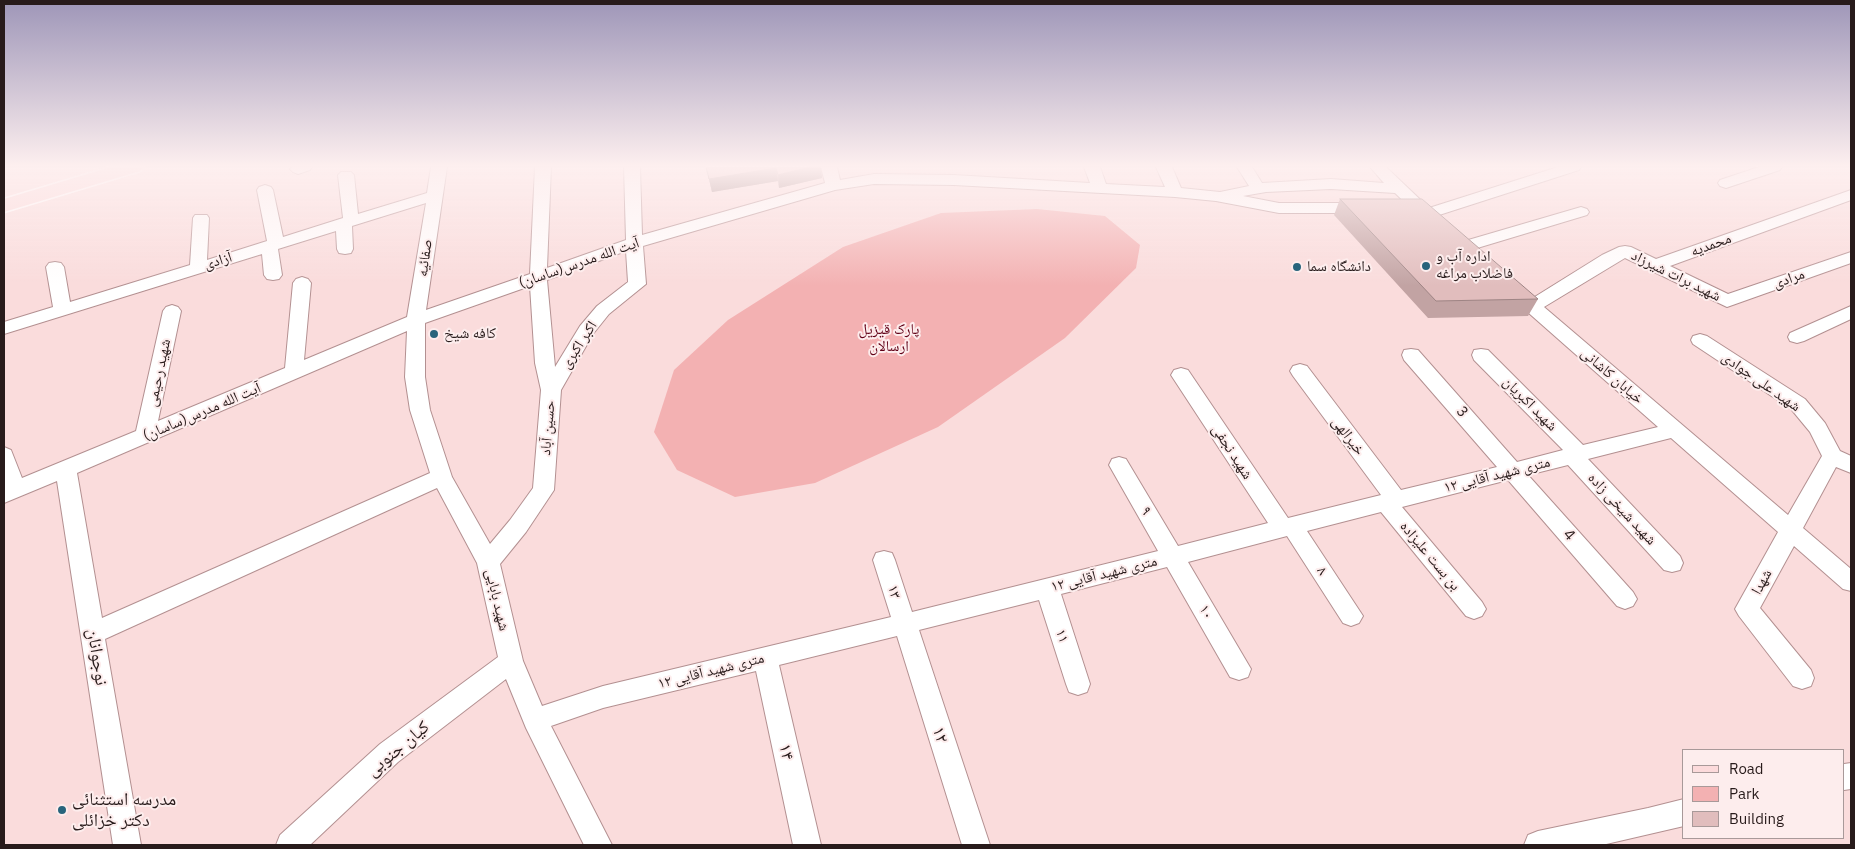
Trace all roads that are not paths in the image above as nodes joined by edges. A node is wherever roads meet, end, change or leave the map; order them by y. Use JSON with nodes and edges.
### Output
{"nodes":[{"id":1,"x":267,"y":207,"type":"edge"},
{"id":2,"x":347,"y":207,"type":"edge"},
{"id":3,"x":398,"y":207,"type":"edge"},
{"id":4,"x":432,"y":207,"type":"edge"},
{"id":5,"x":542,"y":207,"type":"edge"},
{"id":6,"x":633,"y":207,"type":"edge"},
{"id":7,"x":760,"y":207,"type":"edge"},
{"id":8,"x":1273,"y":207,"type":"edge"},
{"id":9,"x":1376,"y":207,"type":"edge"},
{"id":10,"x":1413,"y":207,"type":"edge"},
{"id":11,"x":1819,"y":207,"type":"edge"},
{"id":12,"x":1581,"y":212,"type":"dead end"},
{"id":13,"x":201,"y":218,"type":"dead end"},
{"id":14,"x":347,"y":222,"type":"junction"},
{"id":15,"x":634,"y":242,"type":"junction"},
{"id":16,"x":272,"y":245,"type":"junction"},
{"id":17,"x":345,"y":249,"type":"dead end"},
{"id":18,"x":1851,"y":257,"type":"edge"},
{"id":19,"x":1656,"y":265,"type":"junction"},
{"id":20,"x":55,"y":267,"type":"dead end"},
{"id":21,"x":198,"y":268,"type":"junction"},
{"id":22,"x":273,"y":275,"type":"dead end"},
{"id":23,"x":538,"y":277,"type":"junction"},
{"id":24,"x":1498,"y":277,"type":"edge"},
{"id":25,"x":302,"y":283,"type":"dead end"},
{"id":26,"x":1727,"y":301,"type":"joint"},
{"id":27,"x":1532,"y":306,"type":"junction"},
{"id":28,"x":63,"y":310,"type":"junction"},
{"id":29,"x":172,"y":311,"type":"dead end"},
{"id":30,"x":1851,"y":312,"type":"edge"},
{"id":31,"x":416,"y":320,"type":"junction"},
{"id":32,"x":4,"y":328,"type":"edge"},
{"id":33,"x":1797,"y":337,"type":"dead end"},
{"id":34,"x":1700,"y":340,"type":"dead end"},
{"id":35,"x":1411,"y":354,"type":"dead end"},
{"id":36,"x":1480,"y":355,"type":"dead end"},
{"id":37,"x":294,"y":372,"type":"junction"},
{"id":38,"x":1300,"y":372,"type":"dead end"},
{"id":39,"x":1181,"y":375,"type":"dead end"},
{"id":40,"x":551,"y":390,"type":"junction"},
{"id":41,"x":1674,"y":430,"type":"junction"},
{"id":42,"x":145,"y":436,"type":"junction"},
{"id":43,"x":4,"y":455,"type":"edge"},
{"id":44,"x":1576,"y":455,"type":"junction"},
{"id":45,"x":1832,"y":456,"type":"junction"},
{"id":46,"x":1119,"y":465,"type":"dead end"},
{"id":47,"x":1851,"y":465,"type":"edge"},
{"id":48,"x":66,"y":470,"type":"junction"},
{"id":49,"x":1514,"y":470,"type":"junction"},
{"id":50,"x":442,"y":477,"type":"junction"},
{"id":51,"x":9,"y":493,"type":"edge"},
{"id":52,"x":1391,"y":501,"type":"junction"},
{"id":53,"x":1288,"y":528,"type":"junction"},
{"id":54,"x":1791,"y":530,"type":"junction"},
{"id":55,"x":1173,"y":556,"type":"junction"},
{"id":56,"x":884,"y":560,"type":"dead end"},
{"id":57,"x":488,"y":562,"type":"junction"},
{"id":58,"x":1672,"y":563,"type":"dead end"},
{"id":59,"x":1851,"y":582,"type":"edge"},
{"id":60,"x":1047,"y":588,"type":"junction"},
{"id":61,"x":1625,"y":599,"type":"dead end"},
{"id":62,"x":1474,"y":609,"type":"dead end"},
{"id":63,"x":1351,"y":616,"type":"dead end"},
{"id":64,"x":904,"y":624,"type":"junction"},
{"id":65,"x":93,"y":633,"type":"junction"},
{"id":66,"x":765,"y":658,"type":"junction"},
{"id":67,"x":511,"y":660,"type":"junction"},
{"id":68,"x":1239,"y":669,"type":"dead end"},
{"id":69,"x":1802,"y":678,"type":"dead end"},
{"id":70,"x":1078,"y":684,"type":"dead end"},
{"id":71,"x":535,"y":720,"type":"junction"},
{"id":72,"x":1682,"y":813,"type":"edge"},
{"id":73,"x":127,"y":845,"type":"edge"},
{"id":74,"x":290,"y":845,"type":"edge"},
{"id":75,"x":598,"y":845,"type":"edge"},
{"id":76,"x":807,"y":845,"type":"edge"},
{"id":77,"x":976,"y":845,"type":"edge"},
{"id":78,"x":1538,"y":845,"type":"edge"}],
"edges":[{"from":1,"to":16,"type":"street"},
{"from":2,"to":14,"type":"street"},
{"from":3,"to":14,"type":"street","name":"آزادی"},
{"from":4,"to":31,"type":"street","name":"صفائیه"},
{"from":5,"to":23,"type":"street","name":"حسین آباد"},
{"from":6,"to":15,"type":"street","name":"اکبر اکبری"},
{"from":7,"to":15,"type":"street","name":"آیت الله مدرس(ساسان)"},
{"from":8,"to":9,"type":"street","name":"آیت الله مدرس(ساسان)"},
{"from":10,"to":12,"type":"street"},
{"from":11,"to":19,"type":"street","name":"محمدیه"},
{"from":13,"to":21,"type":"street"},
{"from":14,"to":16,"type":"street","name":"آزادی"},
{"from":14,"to":17,"type":"street"},
{"from":15,"to":23,"type":"street","name":"آیت الله مدرس(ساسان)"},
{"from":15,"to":40,"type":"street","name":"اکبر اکبری"},
{"from":16,"to":21,"type":"street","name":"آزادی"},
{"from":16,"to":22,"type":"street"},
{"from":18,"to":26,"type":"street","name":"مرادی"},
{"from":19,"to":26,"type":"street","name":"شهید برات شیرزاد"},
{"from":19,"to":27,"type":"street","name":"شهید برات شیرزاد"},
{"from":20,"to":28,"type":"street"},
{"from":21,"to":28,"type":"street","name":"آزادی"},
{"from":23,"to":31,"type":"street","name":"آیت الله مدرس(ساسان)"},
{"from":23,"to":40,"type":"street","name":"حسین آباد"},
{"from":24,"to":27,"type":"street","name":"خیابان کاشانی"},
{"from":25,"to":37,"type":"street"},
{"from":27,"to":41,"type":"street","name":"خیابان کاشانی"},
{"from":28,"to":32,"type":"street","name":"آزادی"},
{"from":29,"to":42,"type":"street","name":"شهید رحیمی"},
{"from":30,"to":33,"type":"street"},
{"from":31,"to":37,"type":"street","name":"آیت الله مدرس(ساسان)"},
{"from":31,"to":50,"type":"street","name":"شهید بابایی"},
{"from":34,"to":45,"type":"street","name":"شهید علی جوادی"},
{"from":35,"to":49,"type":"street","name":"3"},
{"from":36,"to":44,"type":"street","name":"شهید اکبریان"},
{"from":37,"to":42,"type":"street","name":"آیت الله مدرس(ساسان)"},
{"from":38,"to":52,"type":"street","name":"خیرالهی"},
{"from":39,"to":53,"type":"street","name":"شهید نجفی"},
{"from":40,"to":57,"type":"street","name":"حسین آباد"},
{"from":41,"to":44,"type":"street","name":"۱۲ متری شهید آقایی"},
{"from":41,"to":54,"type":"street","name":"خیابان کاشانی"},
{"from":42,"to":48,"type":"street","name":"آیت الله مدرس(ساسان)"},
{"from":43,"to":51,"type":"street"},
{"from":44,"to":49,"type":"street","name":"۱۲ متری شهید آقایی"},
{"from":44,"to":58,"type":"street","name":"شهید شیخی زاده"},
{"from":45,"to":47,"type":"street"},
{"from":45,"to":54,"type":"street"},
{"from":46,"to":55,"type":"street","name":"۹"},
{"from":48,"to":51,"type":"street","name":"آیت الله مدرس(ساسان)"},
{"from":48,"to":65,"type":"street","name":"نوجوانان"},
{"from":49,"to":52,"type":"street","name":"۱۲ متری شهید آقایی"},
{"from":49,"to":61,"type":"street","name":"4"},
{"from":50,"to":57,"type":"street","name":"شهید بابایی"},
{"from":50,"to":65,"type":"street"},
{"from":52,"to":53,"type":"street","name":"۱۲ متری شهید آقایی"},
{"from":52,"to":62,"type":"street","name":"بن بست علیزاده"},
{"from":53,"to":55,"type":"street","name":"۱۲ متری شهید آقایی"},
{"from":53,"to":63,"type":"street","name":"۸"},
{"from":54,"to":59,"type":"street","name":"خیابان کاشانی"},
{"from":54,"to":69,"type":"street","name":"شهدا"},
{"from":55,"to":60,"type":"street","name":"۱۲ متری شهید آقایی"},
{"from":55,"to":68,"type":"street","name":"۱۰"},
{"from":56,"to":64,"type":"street","name":"۱۳"},
{"from":57,"to":67,"type":"street","name":"شهید بابایی"},
{"from":60,"to":64,"type":"street","name":"۱۲ متری شهید آقایی"},
{"from":60,"to":70,"type":"street","name":"۱۱"},
{"from":64,"to":66,"type":"street","name":"۱۲ متری شهید آقایی"},
{"from":64,"to":77,"type":"street","name":"۱۲"},
{"from":65,"to":73,"type":"street","name":"نوجوانان"},
{"from":66,"to":71,"type":"street","name":"۱۲ متری شهید آقایی"},
{"from":66,"to":76,"type":"street","name":"۱۴"},
{"from":67,"to":71,"type":"street","name":"شهید بابایی"},
{"from":67,"to":74,"type":"street","name":"کیان جنوبی"},
{"from":71,"to":75,"type":"street","name":"شهید بابایی"},
{"from":72,"to":78,"type":"street"}]}
